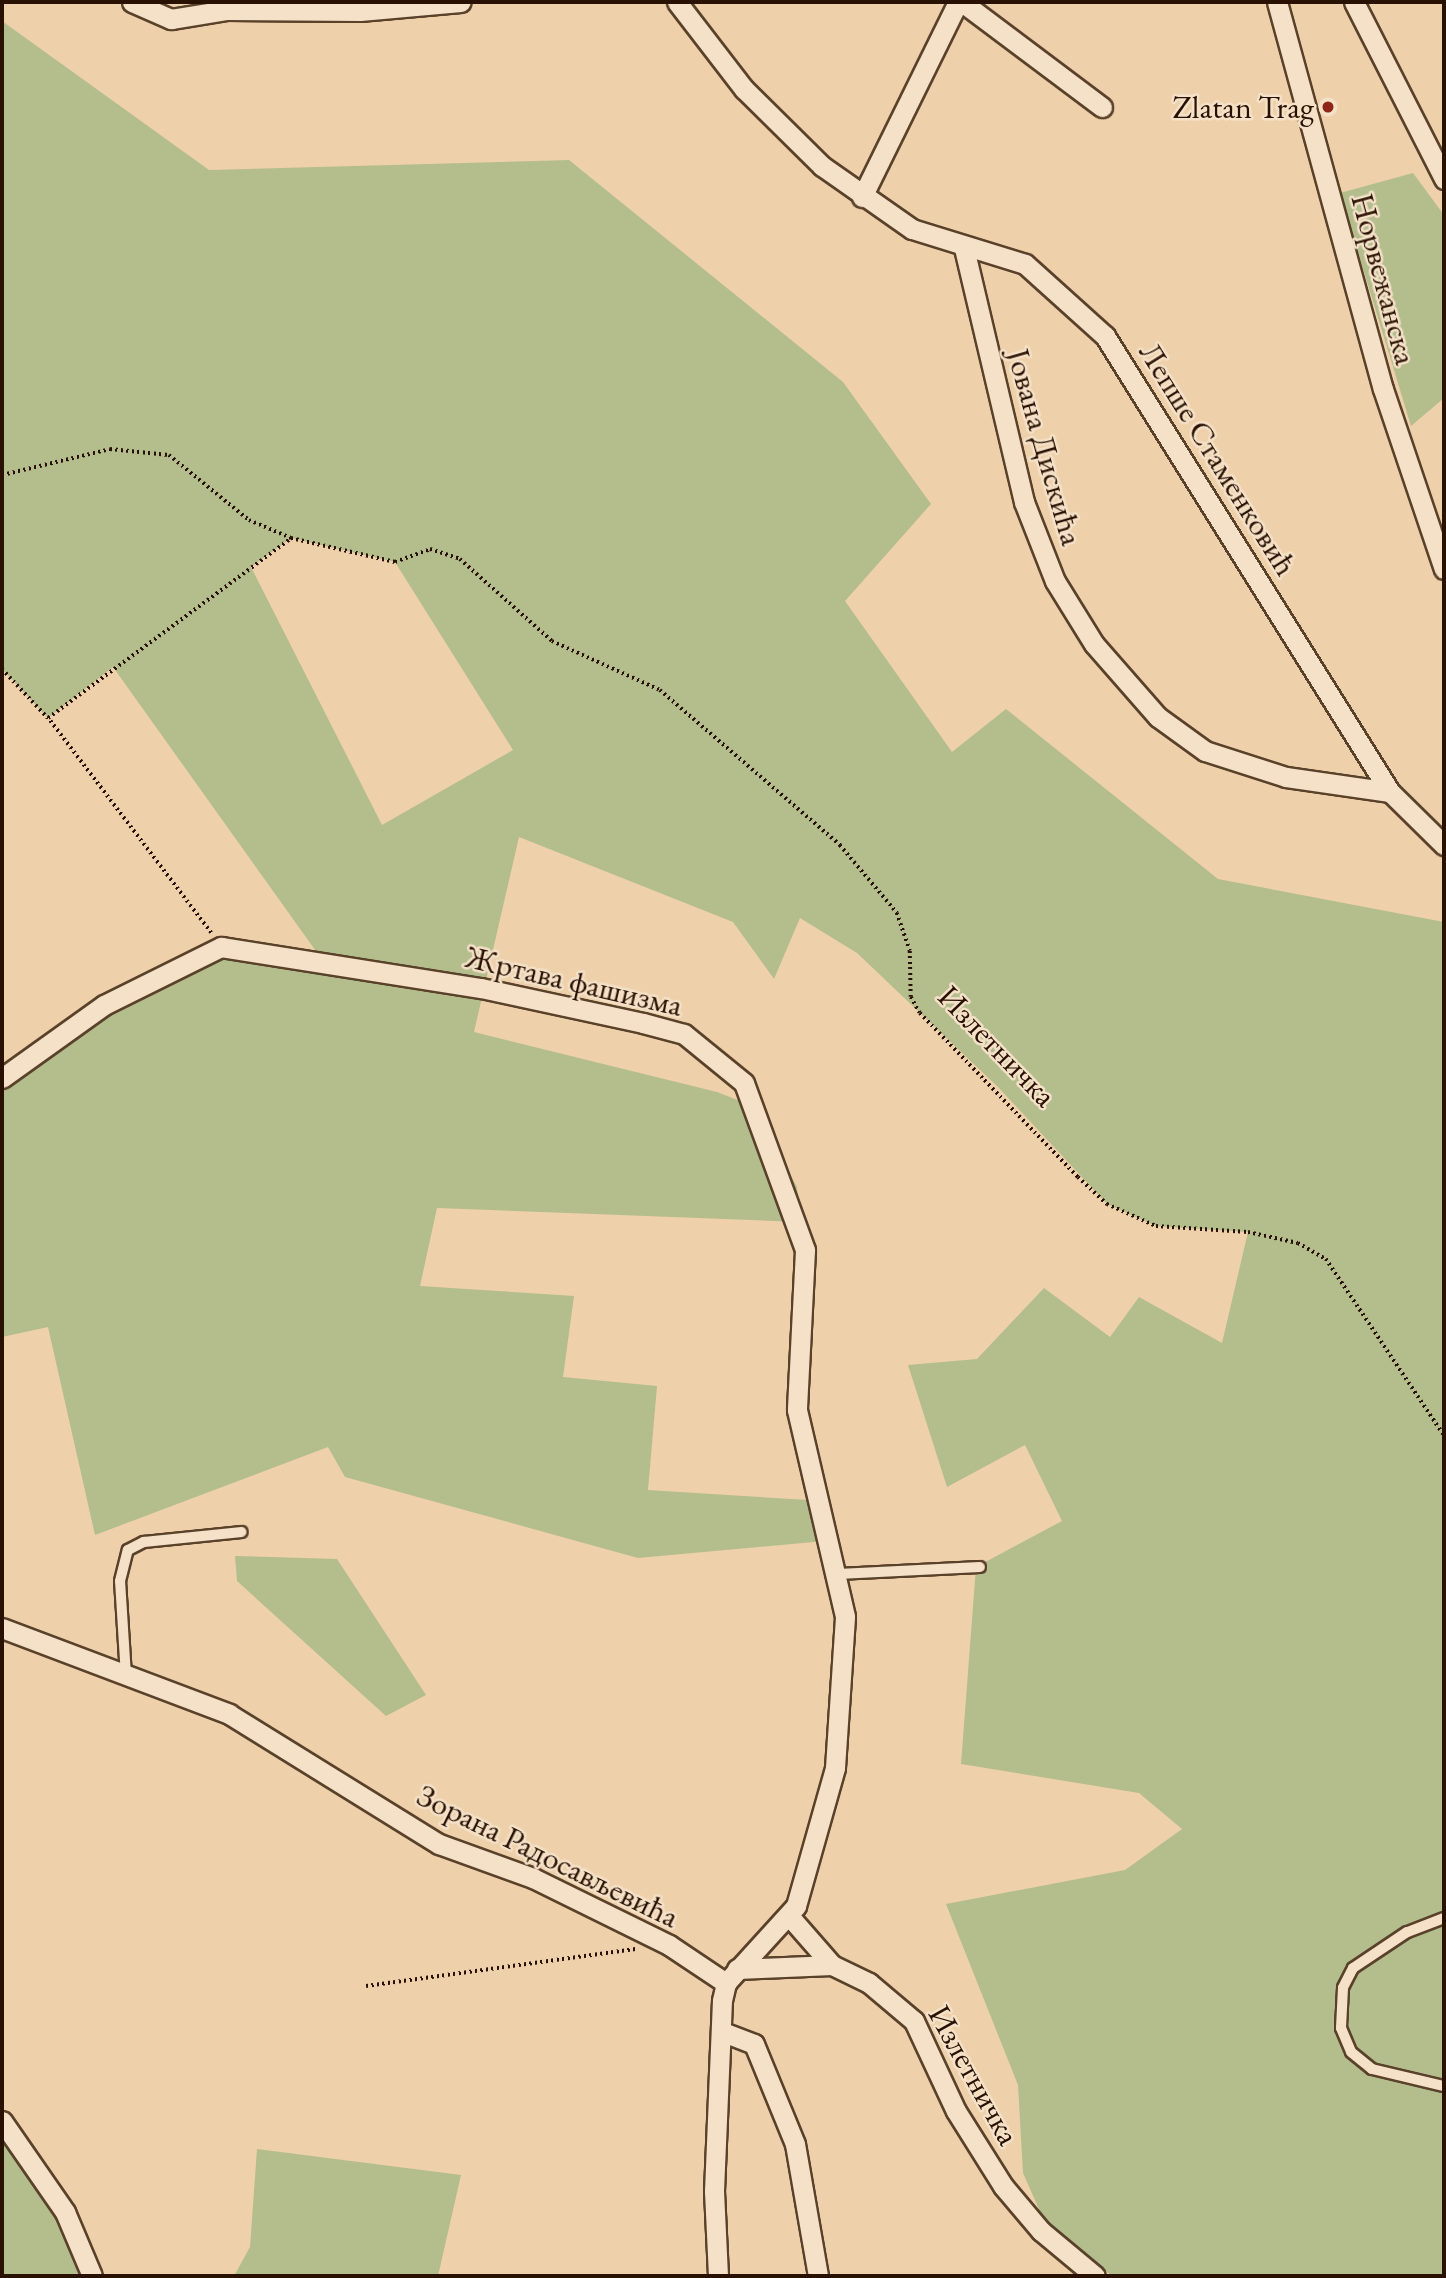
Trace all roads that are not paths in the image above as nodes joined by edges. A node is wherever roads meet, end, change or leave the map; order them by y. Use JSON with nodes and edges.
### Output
{"nodes":[{"id":1,"x":132,"y":2,"type":"edge"},
{"id":2,"x":461,"y":2,"type":"edge"},
{"id":3,"x":677,"y":2,"type":"edge"},
{"id":4,"x":960,"y":2,"type":"edge"},
{"id":5,"x":1277,"y":2,"type":"edge"},
{"id":6,"x":1354,"y":2,"type":"edge"},
{"id":7,"x":1102,"y":107,"type":"dead end"},
{"id":8,"x":1444,"y":179,"type":"edge"},
{"id":9,"x":862,"y":197,"type":"junction"},
{"id":10,"x":964,"y":248,"type":"junction"},
{"id":11,"x":1444,"y":569,"type":"edge"},
{"id":12,"x":1390,"y":792,"type":"junction"},
{"id":13,"x":1444,"y":845,"type":"edge"},
{"id":14,"x":2,"y":1078,"type":"edge"},
{"id":15,"x":241,"y":1532,"type":"dead end"},
{"id":16,"x":980,"y":1567,"type":"dead end"},
{"id":17,"x":838,"y":1574,"type":"junction"},
{"id":18,"x":2,"y":1628,"type":"edge"},
{"id":19,"x":127,"y":1676,"type":"junction"},
{"id":20,"x":790,"y":1917,"type":"junction"},
{"id":21,"x":1444,"y":1919,"type":"edge"},
{"id":22,"x":832,"y":1965,"type":"junction"},
{"id":23,"x":731,"y":1976,"type":"junction"},
{"id":24,"x":723,"y":2032,"type":"junction"},
{"id":25,"x":1444,"y":2086,"type":"edge"},
{"id":26,"x":2,"y":2120,"type":"edge"},
{"id":27,"x":92,"y":2276,"type":"edge"},
{"id":28,"x":718,"y":2276,"type":"edge"},
{"id":29,"x":818,"y":2276,"type":"edge"},
{"id":30,"x":1095,"y":2276,"type":"edge"}],
"edges":[{"from":1,"to":2,"type":"street"},
{"from":3,"to":9,"type":"street","name":"Лепше Стаменковић"},
{"from":4,"to":7,"type":"street"},
{"from":4,"to":9,"type":"street"},
{"from":5,"to":11,"type":"street","name":"Норвежанска"},
{"from":6,"to":8,"type":"street"},
{"from":9,"to":10,"type":"street","name":"Лепше Стаменковић"},
{"from":10,"to":12,"type":"street","name":"Лепше Стаменковић"},
{"from":10,"to":12,"type":"street","name":"Јована Дискића"},
{"from":12,"to":13,"type":"street","name":"Лепше Стаменковић"},
{"from":14,"to":17,"type":"street","name":"Жртава фашизма"},
{"from":15,"to":19,"type":"lane"},
{"from":16,"to":17,"type":"lane"},
{"from":17,"to":20,"type":"street","name":"Жртава фашизма"},
{"from":18,"to":19,"type":"street","name":"Зорана Радосављевића"},
{"from":19,"to":23,"type":"street","name":"Зорана Радосављевића"},
{"from":20,"to":22,"type":"street","name":"Излетничка"},
{"from":20,"to":23,"type":"street","name":"Жртава фашизма"},
{"from":21,"to":25,"type":"lane"},
{"from":22,"to":23,"type":"street"},
{"from":22,"to":30,"type":"street","name":"Излетничка"},
{"from":23,"to":24,"type":"street"},
{"from":24,"to":28,"type":"street"},
{"from":24,"to":29,"type":"street"},
{"from":26,"to":27,"type":"street"}]}
